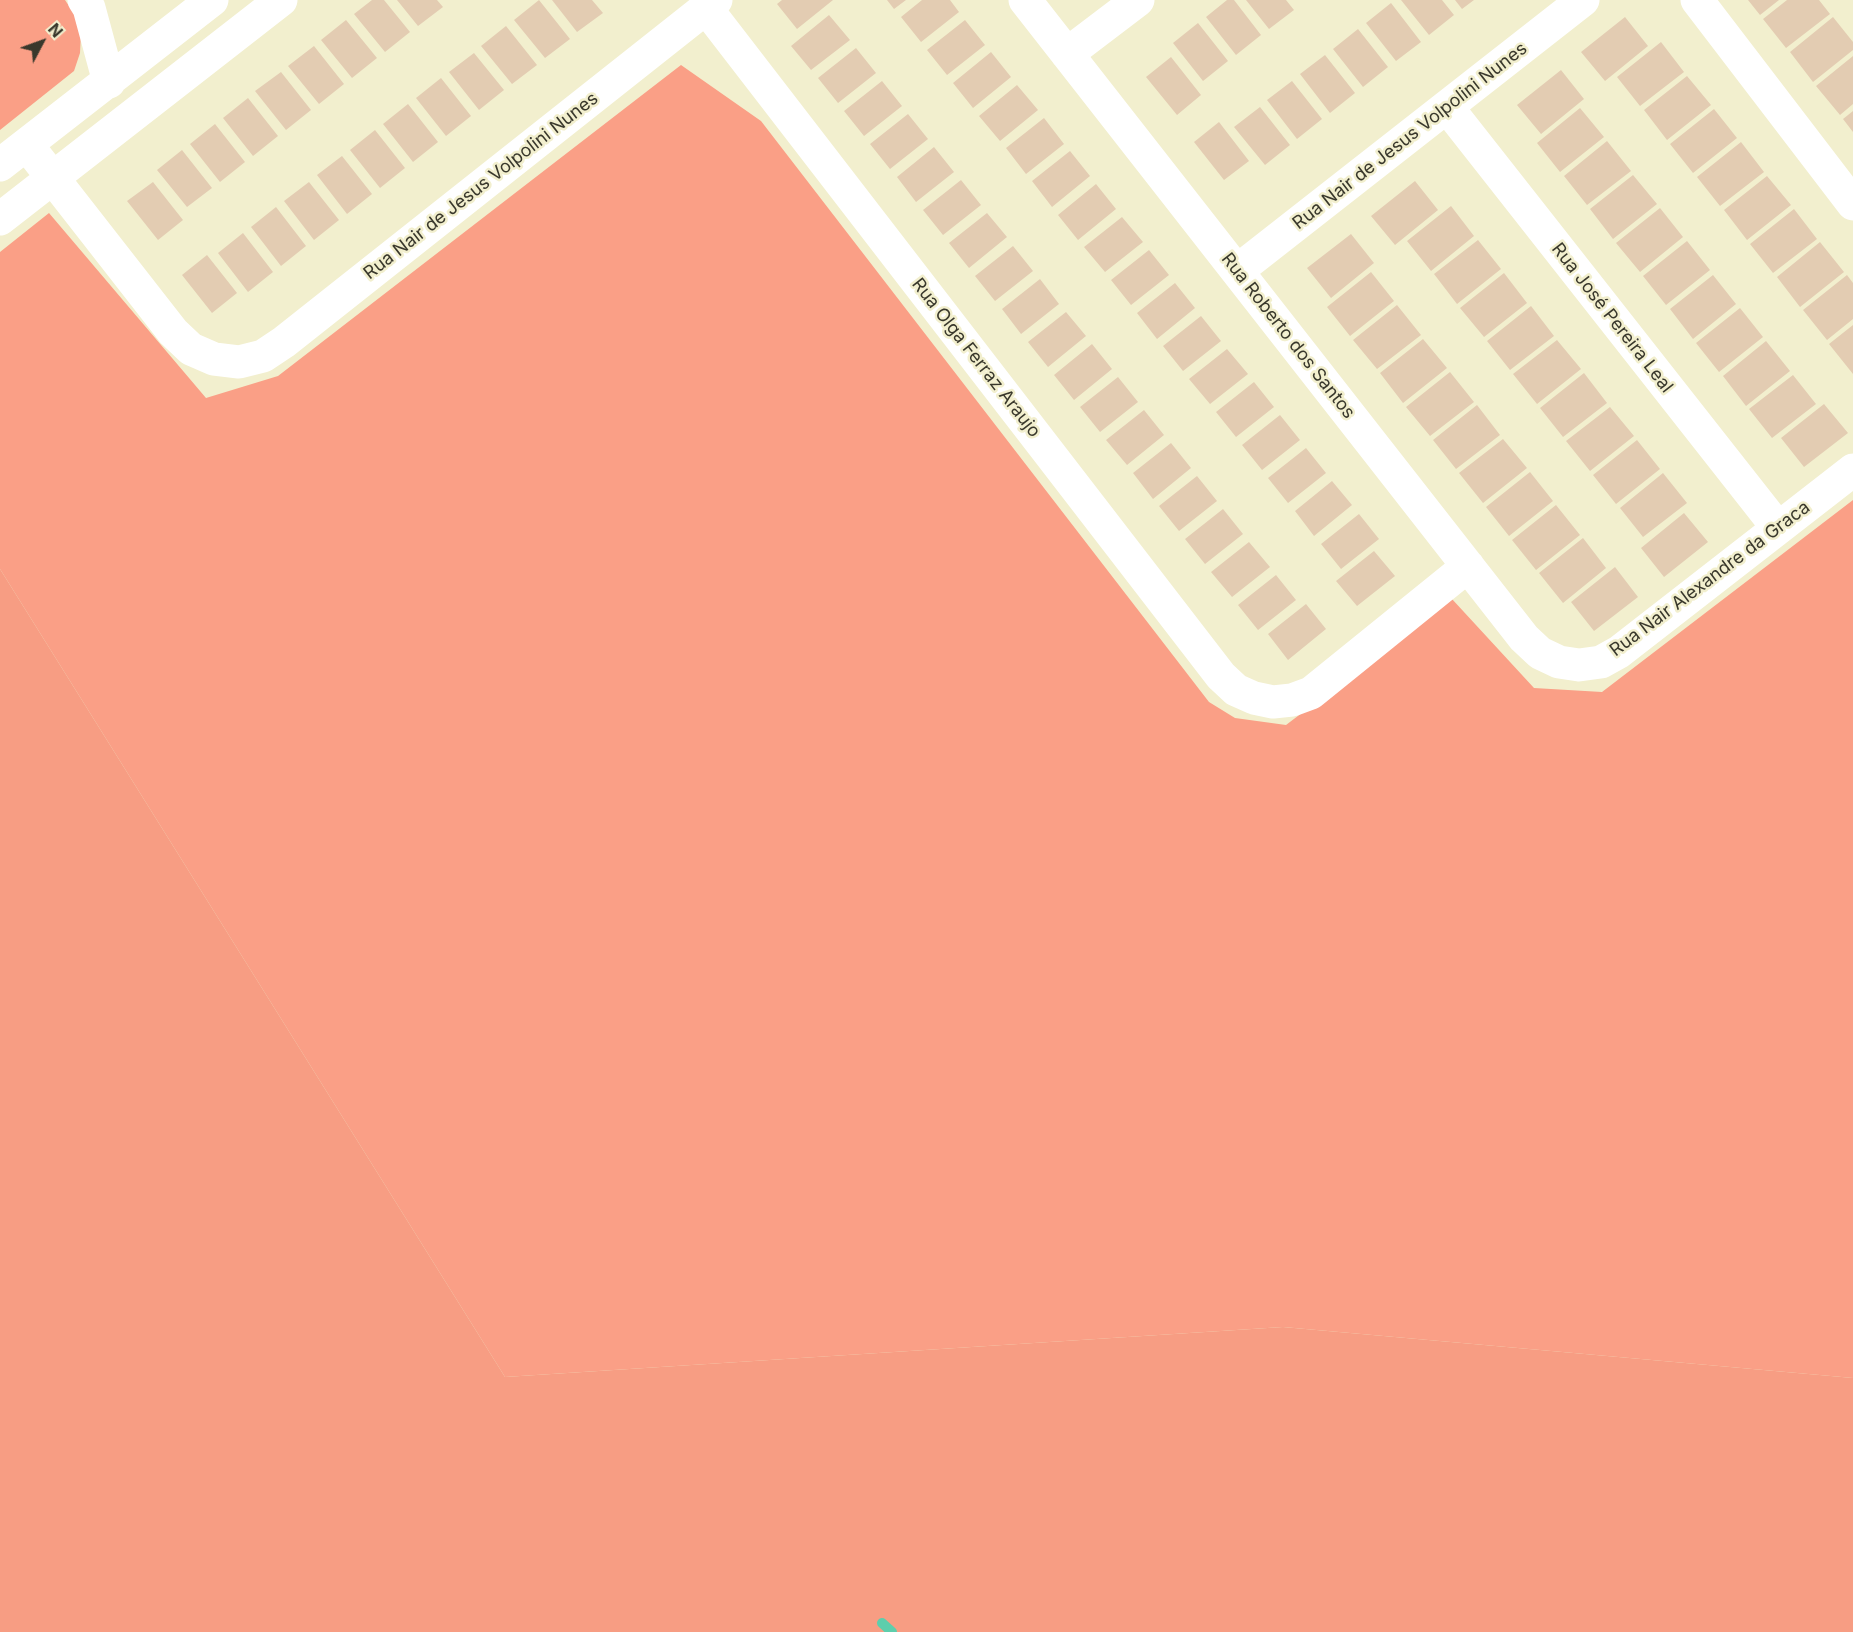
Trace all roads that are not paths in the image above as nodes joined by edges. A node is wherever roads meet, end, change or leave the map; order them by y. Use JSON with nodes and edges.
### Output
{"nodes":[{"id":1,"x":84,"y":0,"type":"edge"},
{"id":2,"x":212,"y":0,"type":"edge"},
{"id":3,"x":281,"y":0,"type":"edge"},
{"id":4,"x":1025,"y":0,"type":"edge"},
{"id":5,"x":1138,"y":0,"type":"edge"},
{"id":6,"x":1583,"y":0,"type":"edge"},
{"id":7,"x":1697,"y":0,"type":"edge"},
{"id":8,"x":711,"y":4,"type":"edge"},
{"id":9,"x":1067,"y":54,"type":"junction"},
{"id":10,"x":109,"y":82,"type":"junction"},
{"id":11,"x":1447,"y":107,"type":"junction"},
{"id":12,"x":27,"y":145,"type":"junction"},
{"id":13,"x":0,"y":165,"type":"edge"},
{"id":14,"x":53,"y":178,"type":"junction"},
{"id":15,"x":1853,"y":204,"type":"edge"},
{"id":16,"x":0,"y":219,"type":"edge"},
{"id":17,"x":1237,"y":271,"type":"junction"},
{"id":18,"x":1853,"y":470,"type":"edge"},
{"id":19,"x":1778,"y":528,"type":"junction"},
{"id":20,"x":1468,"y":566,"type":"junction"},
{"id":21,"x":1559,"y":662,"type":"joint"}],
"edges":[{"from":1,"to":10,"type":"street"},
{"from":2,"to":10,"type":"street"},
{"from":3,"to":14,"type":"street"},
{"from":4,"to":9,"type":"street","name":"Rua Roberto dos Santos"},
{"from":5,"to":9,"type":"street"},
{"from":6,"to":11,"type":"street","name":"Rua Nair de Jesus Volpolini Nunes"},
{"from":7,"to":15,"type":"street"},
{"from":8,"to":14,"type":"street","name":"Rua Nair de Jesus Volpolini Nunes"},
{"from":8,"to":20,"type":"street","name":"Rua Olga Ferraz Araujo"},
{"from":9,"to":17,"type":"street","name":"Rua Roberto dos Santos"},
{"from":10,"to":12,"type":"street"},
{"from":11,"to":17,"type":"street","name":"Rua Nair de Jesus Volpolini Nunes"},
{"from":11,"to":19,"type":"street","name":"Rua José Pereira Leal"},
{"from":12,"to":13,"type":"street"},
{"from":12,"to":14,"type":"street"},
{"from":14,"to":16,"type":"street"},
{"from":17,"to":20,"type":"street","name":"Rua Roberto dos Santos"},
{"from":18,"to":19,"type":"street","name":"Rua Nair Alexandre da Graca"},
{"from":19,"to":21,"type":"street","name":"Rua Nair Alexandre da Graca"},
{"from":20,"to":21,"type":"street","name":"Rua Roberto dos Santos"}]}
